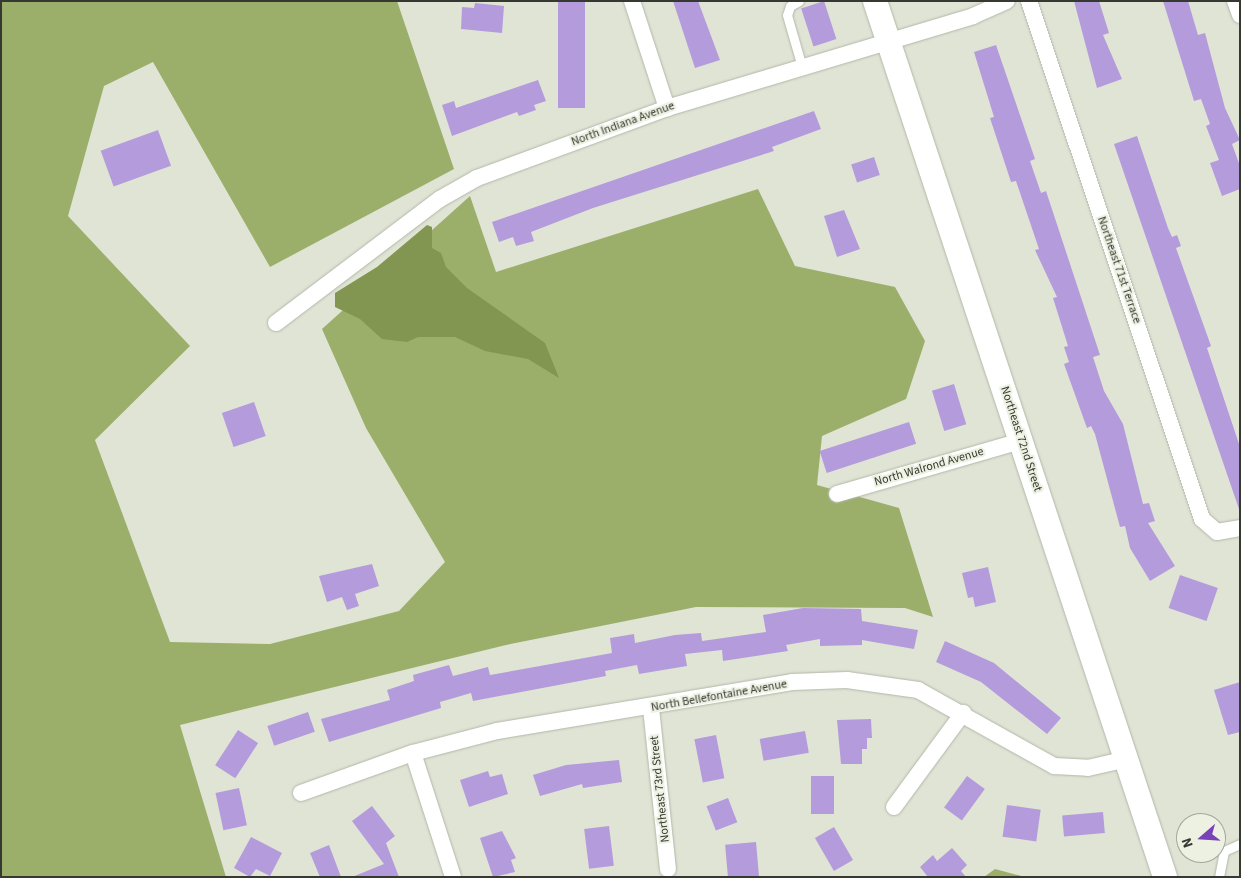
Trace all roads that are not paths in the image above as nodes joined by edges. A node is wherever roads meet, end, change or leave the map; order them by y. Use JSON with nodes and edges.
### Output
{"nodes":[{"id":1,"x":632,"y":1,"type":"edge"},
{"id":2,"x":799,"y":1,"type":"edge"},
{"id":3,"x":876,"y":1,"type":"edge"},
{"id":4,"x":1007,"y":1,"type":"edge"},
{"id":5,"x":1028,"y":1,"type":"edge"},
{"id":6,"x":1235,"y":1,"type":"edge"},
{"id":7,"x":1240,"y":15,"type":"edge"},
{"id":8,"x":889,"y":42,"type":"junction"},
{"id":9,"x":802,"y":67,"type":"junction"},
{"id":10,"x":667,"y":108,"type":"junction"},
{"id":11,"x":276,"y":323,"type":"dead end"},
{"id":12,"x":1021,"y":441,"type":"junction"},
{"id":13,"x":837,"y":494,"type":"dead end"},
{"id":14,"x":1240,"y":528,"type":"edge"},
{"id":15,"x":651,"y":708,"type":"junction"},
{"id":16,"x":963,"y":713,"type":"junction"},
{"id":17,"x":413,"y":753,"type":"junction"},
{"id":18,"x":1126,"y":759,"type":"junction"},
{"id":19,"x":301,"y":793,"type":"dead end"},
{"id":20,"x":894,"y":807,"type":"dead end"},
{"id":21,"x":1240,"y":844,"type":"edge"},
{"id":22,"x":668,"y":869,"type":"dead end"},
{"id":23,"x":453,"y":877,"type":"edge"},
{"id":24,"x":1165,"y":877,"type":"edge"},
{"id":25,"x":1219,"y":877,"type":"edge"}],
"edges":[{"from":1,"to":10,"type":"street"},
{"from":2,"to":9,"type":"lane"},
{"from":3,"to":8,"type":"main road","name":"Northeast 72nd Street"},
{"from":4,"to":8,"type":"street","name":"North Indiana Avenue"},
{"from":5,"to":14,"type":"street","name":"Northeast 71st Terrace"},
{"from":6,"to":7,"type":"street"},
{"from":8,"to":9,"type":"street","name":"North Indiana Avenue"},
{"from":8,"to":12,"type":"main road","name":"Northeast 72nd Street"},
{"from":9,"to":10,"type":"street","name":"North Indiana Avenue"},
{"from":10,"to":11,"type":"street","name":"North Indiana Avenue"},
{"from":12,"to":13,"type":"street","name":"North Walrond Avenue"},
{"from":12,"to":18,"type":"main road","name":"Northeast 72nd Street"},
{"from":15,"to":16,"type":"street","name":"North Bellefontaine Avenue"},
{"from":15,"to":17,"type":"street","name":"North Bellefontaine Avenue"},
{"from":15,"to":22,"type":"street","name":"Northeast 73rd Street"},
{"from":16,"to":18,"type":"street","name":"North Bellefontaine Avenue"},
{"from":16,"to":20,"type":"street"},
{"from":17,"to":19,"type":"street","name":"North Bellefontaine Avenue"},
{"from":17,"to":23,"type":"street"},
{"from":18,"to":24,"type":"main road","name":"Northeast 72nd Street"},
{"from":21,"to":25,"type":"lane"}]}
